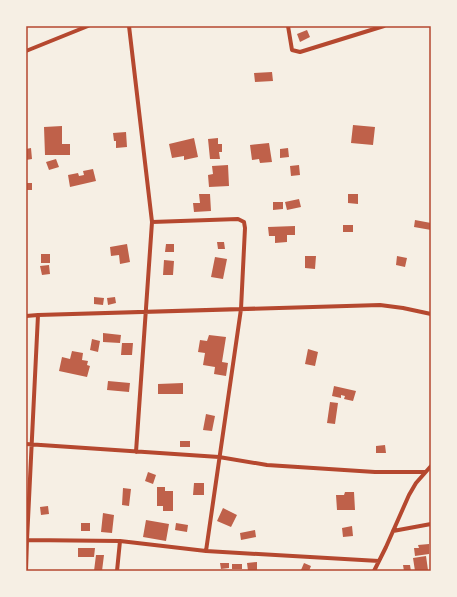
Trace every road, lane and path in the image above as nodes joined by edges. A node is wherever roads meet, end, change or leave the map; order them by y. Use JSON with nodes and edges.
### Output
{"nodes":[{"id":1,"x":88,"y":26,"type":"edge"},
{"id":2,"x":129,"y":26,"type":"edge"},
{"id":3,"x":288,"y":26,"type":"edge"},
{"id":4,"x":384,"y":26,"type":"edge"},
{"id":5,"x":26,"y":51,"type":"edge"},
{"id":6,"x":152,"y":222,"type":"junction"},
{"id":7,"x":241,"y":309,"type":"junction"},
{"id":8,"x":146,"y":312,"type":"junction"},
{"id":9,"x":431,"y":314,"type":"edge"},
{"id":10,"x":38,"y":315,"type":"junction"},
{"id":11,"x":26,"y":316,"type":"edge"},
{"id":12,"x":26,"y":444,"type":"edge"},
{"id":13,"x":31,"y":444,"type":"junction"},
{"id":14,"x":136,"y":452,"type":"junction"},
{"id":15,"x":219,"y":457,"type":"junction"},
{"id":16,"x":431,"y":466,"type":"edge"},
{"id":17,"x":426,"y":472,"type":"junction"},
{"id":18,"x":431,"y":524,"type":"edge"},
{"id":19,"x":393,"y":531,"type":"junction"},
{"id":20,"x":26,"y":540,"type":"edge"},
{"id":21,"x":120,"y":541,"type":"junction"},
{"id":22,"x":206,"y":551,"type":"junction"},
{"id":23,"x":379,"y":561,"type":"junction"},
{"id":24,"x":26,"y":571,"type":"edge"},
{"id":25,"x":117,"y":571,"type":"edge"},
{"id":26,"x":374,"y":571,"type":"edge"}],
"edges":[{"from":1,"to":5,"type":"street"},
{"from":2,"to":6,"type":"street"},
{"from":3,"to":4,"type":"street"},
{"from":6,"to":7,"type":"street"},
{"from":6,"to":8,"type":"street"},
{"from":7,"to":8,"type":"street"},
{"from":7,"to":9,"type":"street"},
{"from":7,"to":15,"type":"street"},
{"from":8,"to":10,"type":"street"},
{"from":8,"to":14,"type":"street"},
{"from":10,"to":11,"type":"street"},
{"from":10,"to":13,"type":"street"},
{"from":12,"to":13,"type":"street"},
{"from":13,"to":14,"type":"street"},
{"from":13,"to":20,"type":"street"},
{"from":14,"to":15,"type":"street"},
{"from":15,"to":17,"type":"street"},
{"from":15,"to":22,"type":"street"},
{"from":16,"to":17,"type":"street"},
{"from":17,"to":19,"type":"street"},
{"from":18,"to":19,"type":"street"},
{"from":19,"to":23,"type":"street"},
{"from":20,"to":21,"type":"street"},
{"from":20,"to":24,"type":"street"},
{"from":21,"to":22,"type":"street"},
{"from":21,"to":25,"type":"street"},
{"from":22,"to":23,"type":"street"},
{"from":23,"to":26,"type":"street"}]}
